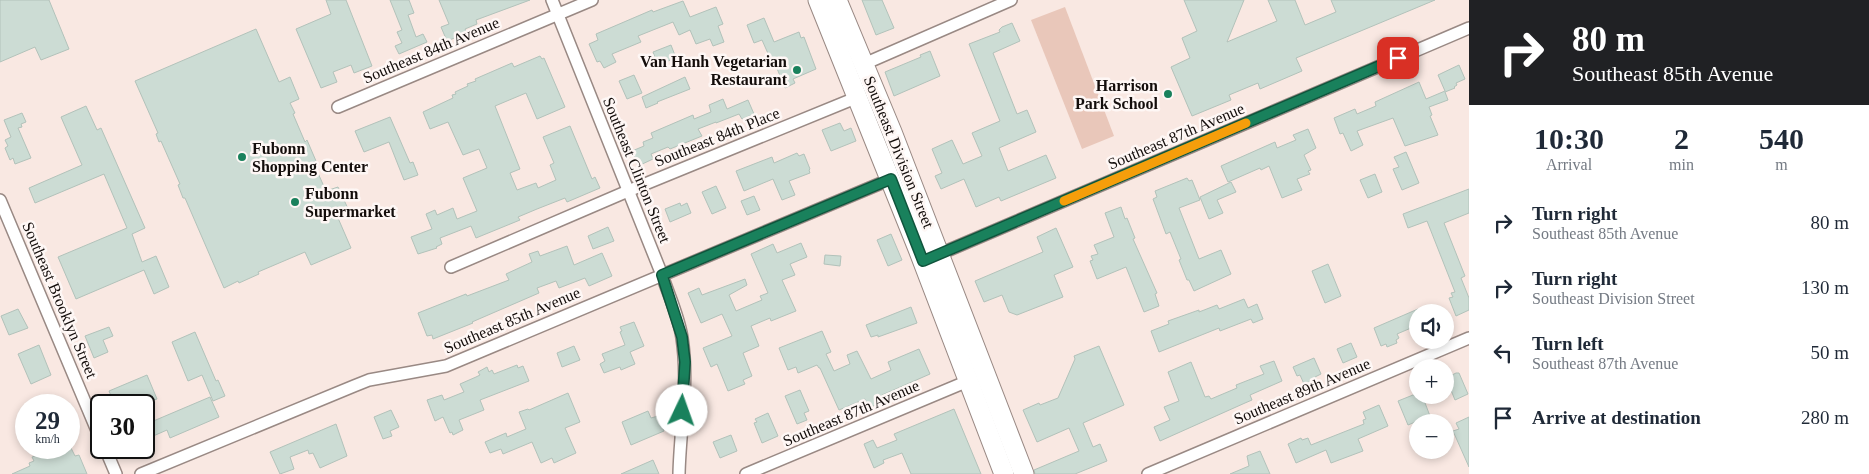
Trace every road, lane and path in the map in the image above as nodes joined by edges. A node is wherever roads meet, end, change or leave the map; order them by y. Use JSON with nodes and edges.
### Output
{"nodes":[{"id":1,"x":552,"y":0,"type":"edge"},
{"id":2,"x":592,"y":0,"type":"edge"},
{"id":3,"x":818,"y":0,"type":"edge"},
{"id":4,"x":836,"y":0,"type":"edge"},
{"id":5,"x":1011,"y":0,"type":"edge"},
{"id":6,"x":558,"y":14,"type":"junction"},
{"id":7,"x":1469,"y":28,"type":"edge"},
{"id":8,"x":864,"y":64,"type":"junction"},
{"id":9,"x":858,"y":98,"type":"junction"},
{"id":10,"x":338,"y":107,"type":"dead end"},
{"id":11,"x":892,"y":132,"type":"junction"},
{"id":12,"x":891,"y":179,"type":"junction"},
{"id":13,"x":628,"y":191,"type":"junction"},
{"id":14,"x":0,"y":200,"type":"edge"},
{"id":15,"x":931,"y":257,"type":"junction"},
{"id":16,"x":451,"y":267,"type":"dead end"},
{"id":17,"x":662,"y":275,"type":"junction"},
{"id":18,"x":1469,"y":338,"type":"edge"},
{"id":19,"x":968,"y":381,"type":"junction"},
{"id":20,"x":90,"y":414,"type":"edge"},
{"id":21,"x":992,"y":443,"type":"junction"},
{"id":22,"x":110,"y":459,"type":"edge"},
{"id":23,"x":116,"y":474,"type":"edge"},
{"id":24,"x":141,"y":474,"type":"edge"},
{"id":25,"x":679,"y":474,"type":"edge"},
{"id":26,"x":746,"y":474,"type":"edge"},
{"id":27,"x":1004,"y":474,"type":"edge"},
{"id":28,"x":1013,"y":474,"type":"edge"},
{"id":29,"x":1024,"y":474,"type":"edge"},
{"id":30,"x":1148,"y":474,"type":"edge"}],
"edges":[{"from":1,"to":6,"type":"street","name":"Southeast Clinton Street"},
{"from":2,"to":6,"type":"street","name":"Southeast 84th Avenue"},
{"from":3,"to":9,"type":"main road","name":"Southeast Division Street"},
{"from":4,"to":8,"type":"main road","name":"Southeast Division Street"},
{"from":5,"to":8,"type":"street"},
{"from":6,"to":10,"type":"street","name":"Southeast 84th Avenue"},
{"from":6,"to":13,"type":"street","name":"Southeast Clinton Street"},
{"from":7,"to":15,"type":"street","name":"Southeast 87th Avenue"},
{"from":8,"to":11,"type":"main road","name":"Southeast Division Street"},
{"from":9,"to":11,"type":"main road"},
{"from":9,"to":12,"type":"main road","name":"Southeast Division Street"},
{"from":9,"to":13,"type":"street","name":"Southeast 84th Place"},
{"from":11,"to":15,"type":"main road","name":"Southeast Division Street"},
{"from":12,"to":15,"type":"main road","name":"Southeast Division Street"},
{"from":12,"to":17,"type":"street","name":"Southeast 85th Avenue"},
{"from":13,"to":16,"type":"street","name":"Southeast 84th Place"},
{"from":13,"to":17,"type":"street","name":"Southeast Clinton Street"},
{"from":14,"to":20,"type":"street","name":"Southeast Brooklyn Street"},
{"from":15,"to":19,"type":"main road","name":"Southeast Division Street"},
{"from":15,"to":29,"type":"main road","name":"Southeast Division Street"},
{"from":17,"to":24,"type":"street","name":"Southeast 85th Avenue"},
{"from":17,"to":25,"type":"street","name":"Southeast Clinton Street"},
{"from":18,"to":30,"type":"street","name":"Southeast 89th Avenue"},
{"from":19,"to":21,"type":"main road","name":"Southeast Division Street"},
{"from":19,"to":26,"type":"street","name":"Southeast 87th Avenue"},
{"from":21,"to":27,"type":"main road","name":"Southeast Division Street"},
{"from":21,"to":28,"type":"main road"},
{"from":22,"to":23,"type":"street"}]}
